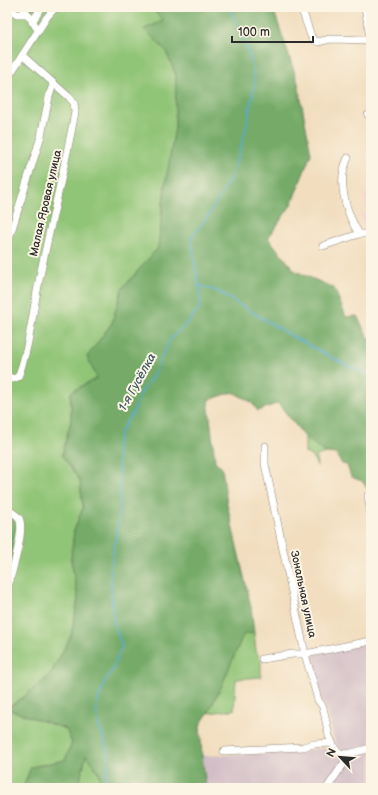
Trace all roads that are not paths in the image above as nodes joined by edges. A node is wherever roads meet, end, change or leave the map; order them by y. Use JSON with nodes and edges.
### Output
{"nodes":[{"id":1,"x":24,"y":7,"type":"edge"},
{"id":2,"x":42,"y":7,"type":"edge"},
{"id":3,"x":56,"y":7,"type":"edge"},
{"id":4,"x":301,"y":7,"type":"edge"},
{"id":5,"x":365,"y":7,"type":"edge"},
{"id":6,"x":7,"y":8,"type":"edge"},
{"id":7,"x":27,"y":14,"type":"junction"},
{"id":8,"x":32,"y":22,"type":"junction"},
{"id":9,"x":38,"y":30,"type":"junction"},
{"id":10,"x":370,"y":42,"type":"edge"},
{"id":11,"x":22,"y":55,"type":"junction"},
{"id":12,"x":8,"y":74,"type":"edge"},
{"id":13,"x":53,"y":84,"type":"junction"},
{"id":14,"x":348,"y":158,"type":"dead end"},
{"id":15,"x":359,"y":234,"type":"junction"},
{"id":16,"x":371,"y":234,"type":"edge"},
{"id":17,"x":7,"y":245,"type":"edge"},
{"id":18,"x":323,"y":246,"type":"dead end"},
{"id":19,"x":7,"y":376,"type":"edge"},
{"id":20,"x":265,"y":446,"type":"dead end"},
{"id":21,"x":368,"y":496,"type":"dead end"},
{"id":22,"x":7,"y":509,"type":"edge"},
{"id":23,"x":371,"y":516,"type":"edge"},
{"id":24,"x":8,"y":580,"type":"edge"},
{"id":25,"x":7,"y":591,"type":"edge"},
{"id":26,"x":371,"y":641,"type":"edge"},
{"id":27,"x":305,"y":654,"type":"junction"},
{"id":28,"x":262,"y":659,"type":"dead end"},
{"id":29,"x":332,"y":743,"type":"junction"},
{"id":30,"x":371,"y":748,"type":"edge"},
{"id":31,"x":224,"y":751,"type":"dead end"},
{"id":32,"x":348,"y":754,"type":"junction"},
{"id":33,"x":326,"y":788,"type":"edge"}],
"edges":[{"from":1,"to":7,"type":"street"},
{"from":2,"to":8,"type":"street"},
{"from":3,"to":9,"type":"street"},
{"from":4,"to":10,"type":"street"},
{"from":5,"to":10,"type":"street"},
{"from":6,"to":7,"type":"street"},
{"from":7,"to":8,"type":"street"},
{"from":8,"to":9,"type":"street"},
{"from":9,"to":11,"type":"street"},
{"from":11,"to":12,"type":"street"},
{"from":11,"to":13,"type":"street","name":"Малая Яровая улица"},
{"from":13,"to":17,"type":"street"},
{"from":13,"to":19,"type":"street","name":"Малая Яровая улица"},
{"from":14,"to":15,"type":"street"},
{"from":15,"to":16,"type":"street"},
{"from":15,"to":18,"type":"street"},
{"from":20,"to":27,"type":"street","name":"Зональная улица"},
{"from":21,"to":23,"type":"street"},
{"from":22,"to":24,"type":"street"},
{"from":24,"to":25,"type":"street"},
{"from":26,"to":27,"type":"street"},
{"from":27,"to":28,"type":"street"},
{"from":27,"to":29,"type":"street","name":"Зональная улица"},
{"from":29,"to":31,"type":"street"},
{"from":29,"to":32,"type":"street"},
{"from":30,"to":32,"type":"street"},
{"from":32,"to":33,"type":"street"}]}
